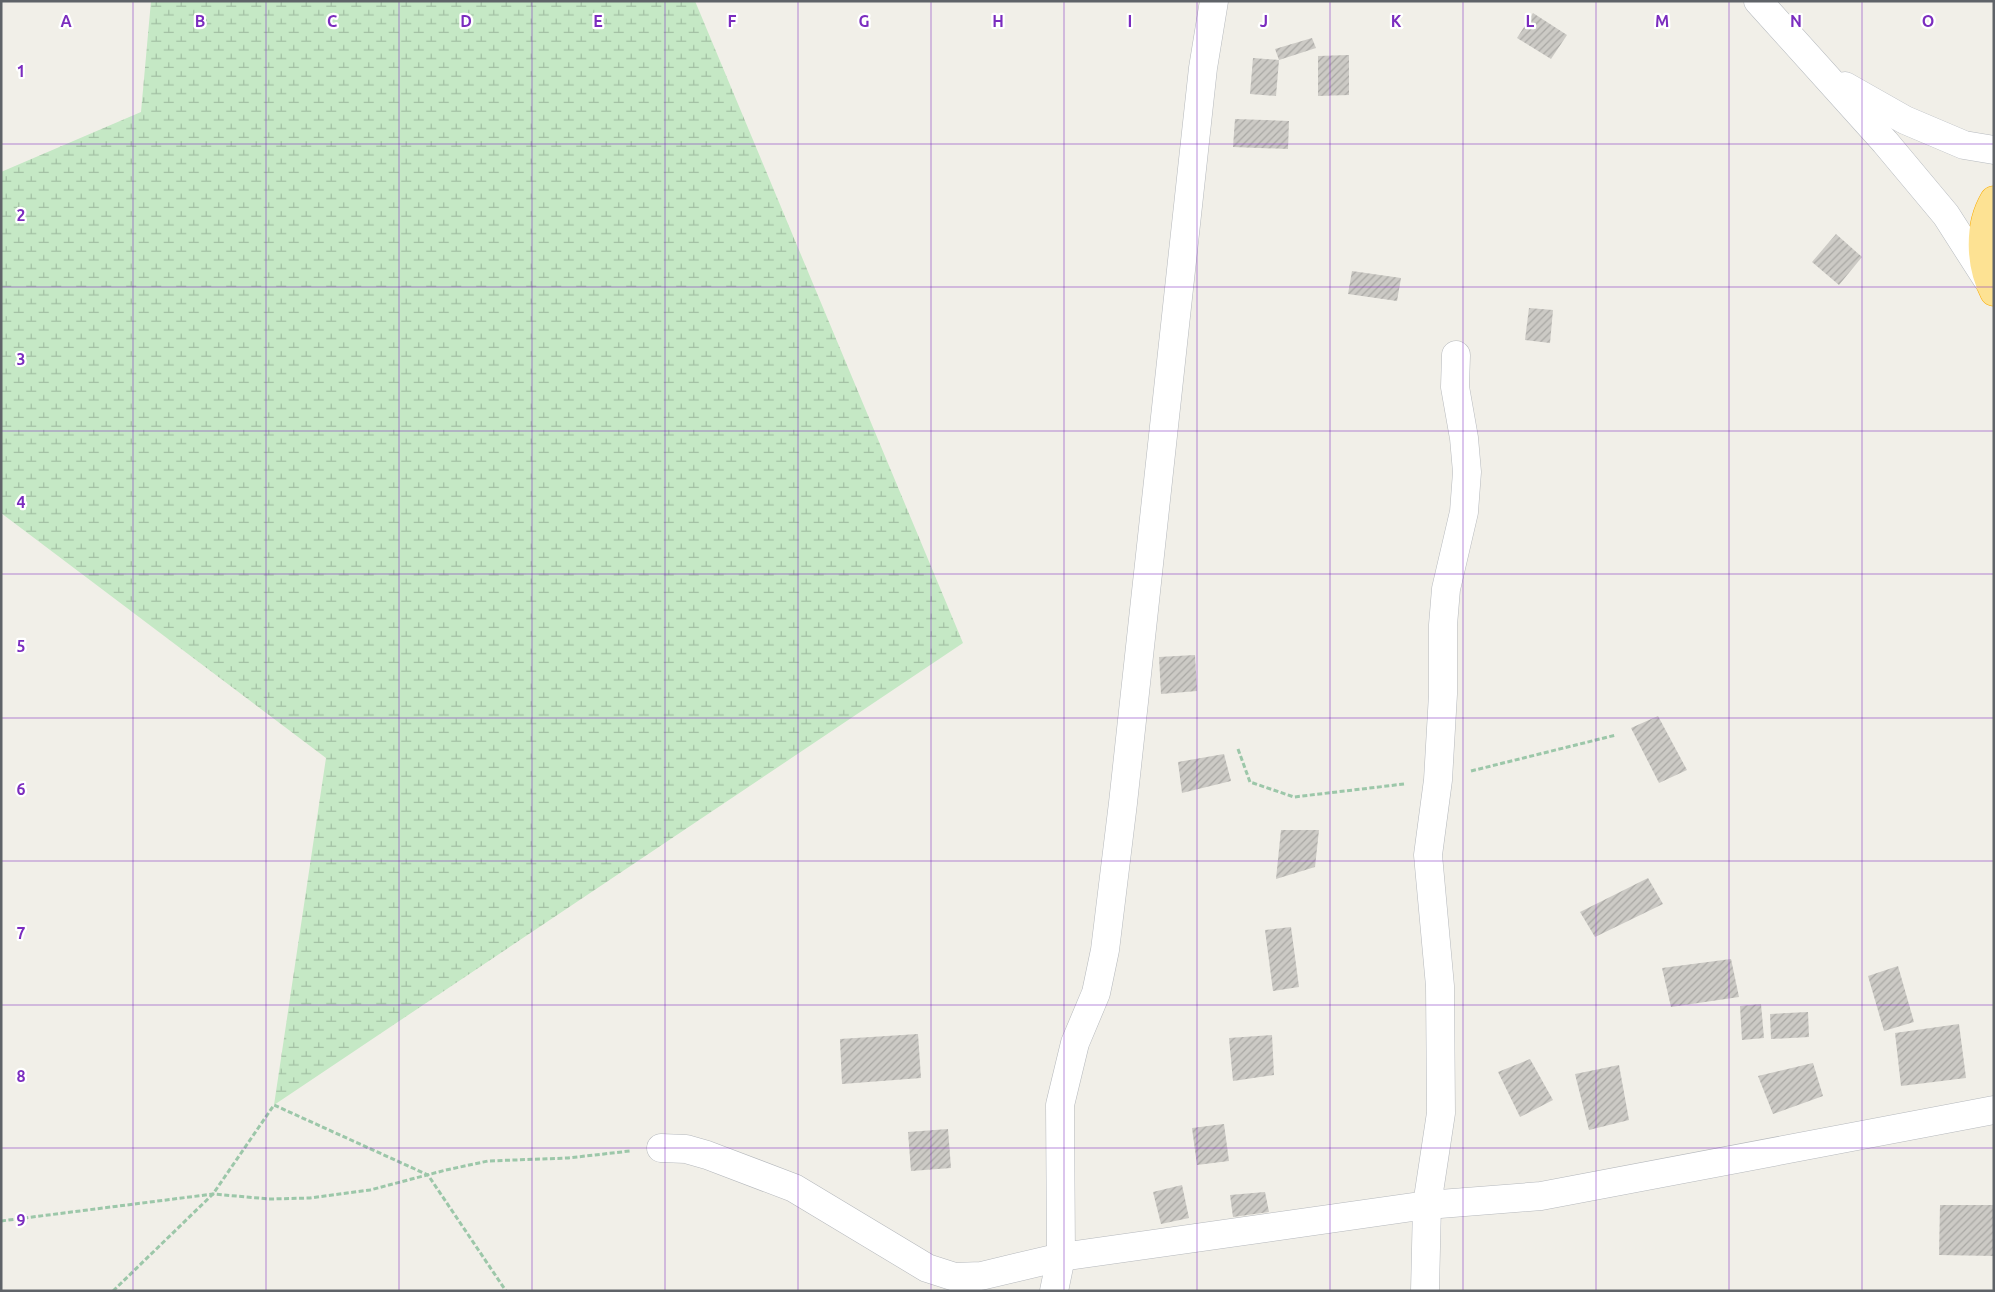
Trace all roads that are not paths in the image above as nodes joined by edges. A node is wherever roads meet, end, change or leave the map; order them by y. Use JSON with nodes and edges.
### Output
{"nodes":[{"id":1,"x":1214,"y":1,"type":"edge"},
{"id":2,"x":1758,"y":1,"type":"edge"},
{"id":3,"x":1825,"y":74,"type":"junction"},
{"id":4,"x":1994,"y":150,"type":"edge"},
{"id":5,"x":1994,"y":200,"type":"edge"},
{"id":6,"x":1990,"y":285,"type":"edge"},
{"id":7,"x":1456,"y":355,"type":"dead end"},
{"id":8,"x":1994,"y":1110,"type":"edge"},
{"id":9,"x":660,"y":1148,"type":"road end"},
{"id":10,"x":1427,"y":1204,"type":"junction"},
{"id":11,"x":1061,"y":1257,"type":"junction"},
{"id":12,"x":1054,"y":1291,"type":"edge"},
{"id":13,"x":1425,"y":1291,"type":"edge"}],
"edges":[{"from":1,"to":11,"type":"street"},
{"from":2,"to":3,"type":"street"},
{"from":3,"to":4,"type":"street"},
{"from":3,"to":6,"type":"street"},
{"from":5,"to":6,"type":"highway"},
{"from":7,"to":10,"type":"street"},
{"from":8,"to":10,"type":"street"},
{"from":9,"to":11,"type":"street"},
{"from":10,"to":11,"type":"street"},
{"from":10,"to":13,"type":"street"},
{"from":11,"to":12,"type":"street"}]}
